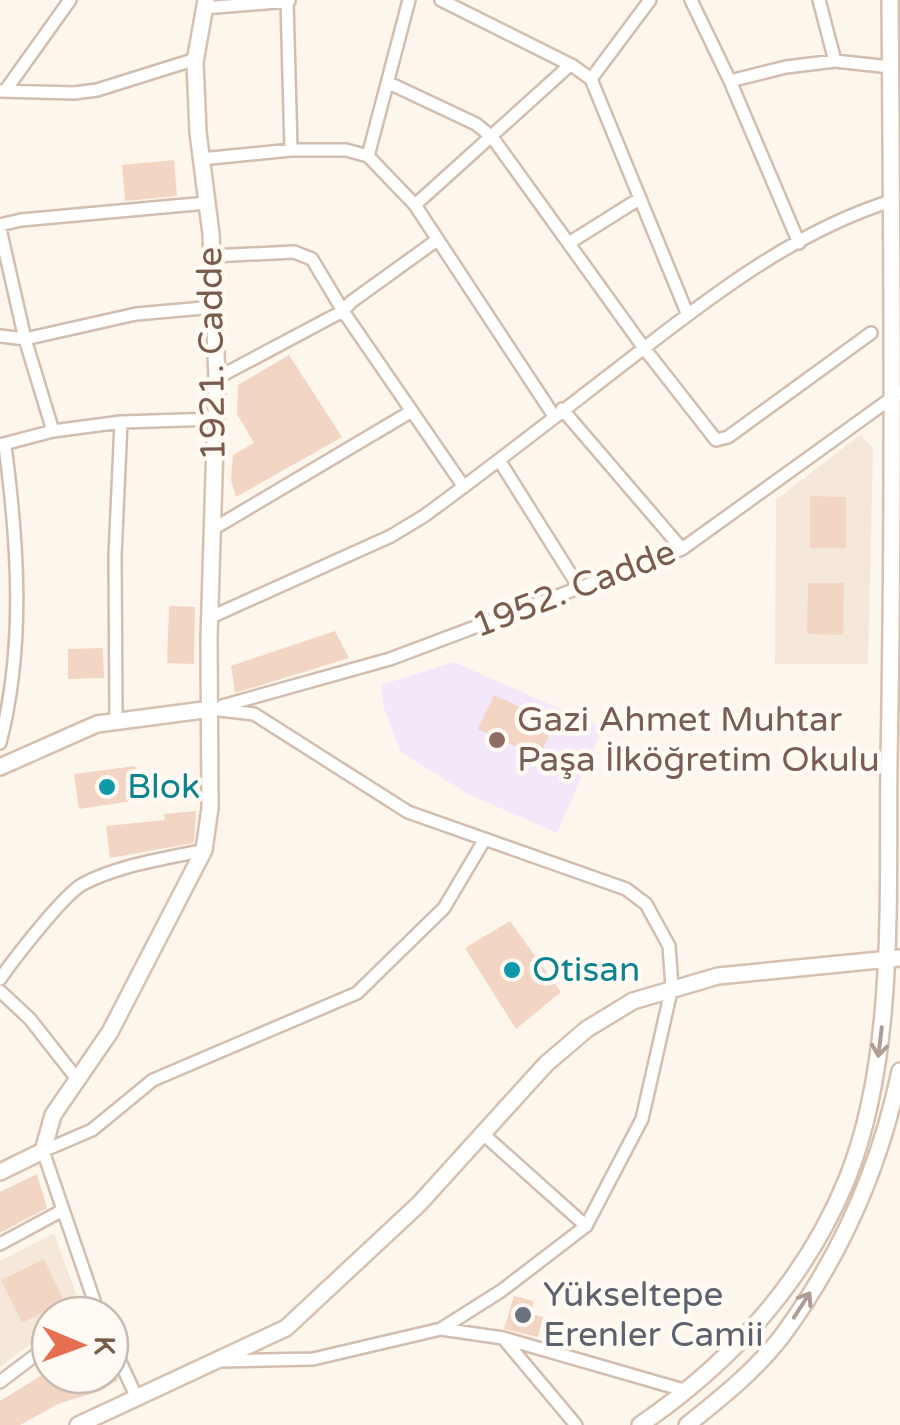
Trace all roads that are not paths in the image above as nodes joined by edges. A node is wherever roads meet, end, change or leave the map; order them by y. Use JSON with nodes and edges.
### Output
{"nodes":[{"id":1,"x":70,"y":0,"type":"edge"},
{"id":2,"x":409,"y":0,"type":"edge"},
{"id":3,"x":440,"y":0,"type":"edge"},
{"id":4,"x":650,"y":0,"type":"edge"},
{"id":5,"x":690,"y":0,"type":"edge"},
{"id":6,"x":818,"y":0,"type":"edge"},
{"id":7,"x":890,"y":0,"type":"edge"},
{"id":8,"x":289,"y":1,"type":"edge"},
{"id":9,"x":205,"y":4,"type":"edge"},
{"id":10,"x":196,"y":59,"type":"junction"},
{"id":11,"x":835,"y":61,"type":"junction"},
{"id":12,"x":570,"y":64,"type":"junction"},
{"id":13,"x":890,"y":66,"type":"junction"},
{"id":14,"x":592,"y":79,"type":"junction"},
{"id":15,"x":730,"y":81,"type":"junction"},
{"id":16,"x":388,"y":82,"type":"junction"},
{"id":17,"x":2,"y":91,"type":"edge"},
{"id":18,"x":492,"y":136,"type":"junction"},
{"id":19,"x":290,"y":150,"type":"junction"},
{"id":20,"x":368,"y":156,"type":"junction"},
{"id":21,"x":202,"y":159,"type":"junction"},
{"id":22,"x":639,"y":198,"type":"junction"},
{"id":23,"x":891,"y":200,"type":"junction"},
{"id":24,"x":207,"y":203,"type":"junction"},
{"id":25,"x":415,"y":205,"type":"junction"},
{"id":26,"x":0,"y":227,"type":"edge"},
{"id":27,"x":438,"y":240,"type":"junction"},
{"id":28,"x":569,"y":243,"type":"junction"},
{"id":29,"x":799,"y":243,"type":"junction"},
{"id":30,"x":212,"y":256,"type":"junction"},
{"id":31,"x":215,"y":306,"type":"junction"},
{"id":32,"x":343,"y":312,"type":"junction"},
{"id":33,"x":687,"y":313,"type":"junction"},
{"id":34,"x":871,"y":333,"type":"dead end"},
{"id":35,"x":0,"y":336,"type":"edge"},
{"id":36,"x":25,"y":339,"type":"junction"},
{"id":37,"x":644,"y":348,"type":"junction"},
{"id":38,"x":217,"y":378,"type":"junction"},
{"id":39,"x":896,"y":395,"type":"edge"},
{"id":40,"x":412,"y":411,"type":"junction"},
{"id":41,"x":558,"y":412,"type":"junction"},
{"id":42,"x":215,"y":418,"type":"junction"},
{"id":43,"x":120,"y":422,"type":"junction"},
{"id":44,"x":52,"y":430,"type":"junction"},
{"id":45,"x":2,"y":445,"type":"edge"},
{"id":46,"x":499,"y":460,"type":"junction"},
{"id":47,"x":464,"y":487,"type":"junction"},
{"id":48,"x":212,"y":529,"type":"junction"},
{"id":49,"x":682,"y":550,"type":"junction"},
{"id":50,"x":580,"y":590,"type":"junction"},
{"id":51,"x":210,"y":618,"type":"junction"},
{"id":52,"x":211,"y":709,"type":"junction"},
{"id":53,"x":116,"y":720,"type":"junction"},
{"id":54,"x":0,"y":743,"type":"edge"},
{"id":55,"x":7,"y":763,"type":"edge"},
{"id":56,"x":485,"y":839,"type":"junction"},
{"id":57,"x":204,"y":850,"type":"junction"},
{"id":58,"x":892,"y":959,"type":"edge"},
{"id":59,"x":0,"y":978,"type":"edge"},
{"id":60,"x":672,"y":987,"type":"junction"},
{"id":61,"x":0,"y":991,"type":"edge"},
{"id":62,"x":900,"y":1070,"type":"edge"},
{"id":63,"x":77,"y":1079,"type":"junction"},
{"id":64,"x":482,"y":1133,"type":"junction"},
{"id":65,"x":43,"y":1151,"type":"junction"},
{"id":66,"x":0,"y":1172,"type":"edge"},
{"id":67,"x":62,"y":1210,"type":"junction"},
{"id":68,"x":586,"y":1226,"type":"junction"},
{"id":69,"x":0,"y":1244,"type":"edge"},
{"id":70,"x":88,"y":1295,"type":"edge"},
{"id":71,"x":442,"y":1329,"type":"junction"},
{"id":72,"x":502,"y":1338,"type":"junction"},
{"id":73,"x":30,"y":1359,"type":"edge"},
{"id":74,"x":213,"y":1361,"type":"junction"},
{"id":75,"x":0,"y":1382,"type":"edge"},
{"id":76,"x":130,"y":1383,"type":"edge"},
{"id":77,"x":687,"y":1391,"type":"junction"},
{"id":78,"x":137,"y":1398,"type":"junction"},
{"id":79,"x":78,"y":1425,"type":"edge"},
{"id":80,"x":576,"y":1425,"type":"edge"},
{"id":81,"x":640,"y":1425,"type":"edge"},
{"id":82,"x":687,"y":1425,"type":"edge"}],
"edges":[{"from":1,"to":17,"type":"street"},
{"from":2,"to":16,"type":"street"},
{"from":3,"to":12,"type":"street"},
{"from":4,"to":14,"type":"street"},
{"from":5,"to":15,"type":"street"},
{"from":6,"to":11,"type":"street"},
{"from":7,"to":13,"type":"main road"},
{"from":8,"to":9,"type":"street"},
{"from":8,"to":19,"type":"street"},
{"from":9,"to":10,"type":"main road","name":"1921. Cadde"},
{"from":10,"to":17,"type":"street"},
{"from":10,"to":21,"type":"main road","name":"1921. Cadde"},
{"from":11,"to":13,"type":"street"},
{"from":11,"to":15,"type":"street"},
{"from":12,"to":14,"type":"street"},
{"from":12,"to":18,"type":"street"},
{"from":13,"to":23,"type":"main road"},
{"from":14,"to":22,"type":"street"},
{"from":15,"to":29,"type":"street"},
{"from":16,"to":18,"type":"street"},
{"from":16,"to":20,"type":"street"},
{"from":18,"to":25,"type":"street"},
{"from":18,"to":28,"type":"street"},
{"from":19,"to":20,"type":"street"},
{"from":19,"to":21,"type":"street"},
{"from":20,"to":25,"type":"street"},
{"from":21,"to":24,"type":"main road","name":"1921. Cadde"},
{"from":22,"to":28,"type":"street"},
{"from":22,"to":33,"type":"street"},
{"from":23,"to":29,"type":"street"},
{"from":23,"to":39,"type":"main road"},
{"from":24,"to":26,"type":"street"},
{"from":24,"to":30,"type":"main road","name":"1921. Cadde"},
{"from":25,"to":27,"type":"street"},
{"from":26,"to":36,"type":"street"},
{"from":27,"to":32,"type":"street"},
{"from":27,"to":41,"type":"street"},
{"from":28,"to":37,"type":"street"},
{"from":29,"to":33,"type":"street"},
{"from":30,"to":31,"type":"main road","name":"1921. Cadde"},
{"from":30,"to":32,"type":"street"},
{"from":31,"to":36,"type":"street"},
{"from":31,"to":38,"type":"main road","name":"1921. Cadde"},
{"from":32,"to":38,"type":"street"},
{"from":32,"to":40,"type":"street"},
{"from":33,"to":37,"type":"street"},
{"from":34,"to":37,"type":"street"},
{"from":35,"to":36,"type":"street"},
{"from":36,"to":44,"type":"street"},
{"from":37,"to":41,"type":"street"},
{"from":38,"to":42,"type":"main road","name":"1921. Cadde"},
{"from":39,"to":49,"type":"street","name":"1952. Cadde"},
{"from":39,"to":58,"type":"main road"},
{"from":40,"to":47,"type":"street"},
{"from":40,"to":48,"type":"street"},
{"from":41,"to":46,"type":"street"},
{"from":41,"to":49,"type":"street"},
{"from":42,"to":43,"type":"street"},
{"from":42,"to":48,"type":"main road","name":"1921. Cadde"},
{"from":43,"to":44,"type":"street"},
{"from":43,"to":53,"type":"street"},
{"from":44,"to":45,"type":"street"},
{"from":45,"to":54,"type":"street"},
{"from":46,"to":47,"type":"street"},
{"from":46,"to":50,"type":"street"},
{"from":47,"to":51,"type":"street"},
{"from":48,"to":51,"type":"main road","name":"1921. Cadde"},
{"from":49,"to":50,"type":"street","name":"1952. Cadde"},
{"from":50,"to":52,"type":"street","name":"1952. Cadde"},
{"from":51,"to":52,"type":"main road","name":"1921. Cadde"},
{"from":52,"to":53,"type":"main road"},
{"from":52,"to":56,"type":"street"},
{"from":52,"to":57,"type":"main road","name":"1921. Cadde"},
{"from":53,"to":55,"type":"main road"},
{"from":54,"to":55,"type":"street"},
{"from":56,"to":60,"type":"street"},
{"from":56,"to":65,"type":"street"},
{"from":57,"to":59,"type":"street"},
{"from":57,"to":63,"type":"main road"},
{"from":58,"to":60,"type":"main road"},
{"from":58,"to":77,"type":"main road","one_way":true},
{"from":60,"to":64,"type":"main road"},
{"from":60,"to":68,"type":"street"},
{"from":61,"to":63,"type":"street"},
{"from":82,"to":62,"type":"main road","one_way":true},
{"from":63,"to":65,"type":"main road"},
{"from":64,"to":68,"type":"street"},
{"from":64,"to":74,"type":"main road"},
{"from":65,"to":66,"type":"main road"},
{"from":65,"to":67,"type":"street"},
{"from":67,"to":69,"type":"street"},
{"from":67,"to":70,"type":"street"},
{"from":68,"to":71,"type":"street"},
{"from":71,"to":72,"type":"street"},
{"from":71,"to":74,"type":"street"},
{"from":72,"to":77,"type":"street"},
{"from":72,"to":80,"type":"street"},
{"from":73,"to":75,"type":"street"},
{"from":74,"to":78,"type":"main road"},
{"from":76,"to":78,"type":"street"},
{"from":77,"to":81,"type":"main road"},
{"from":78,"to":79,"type":"main road"}]}
